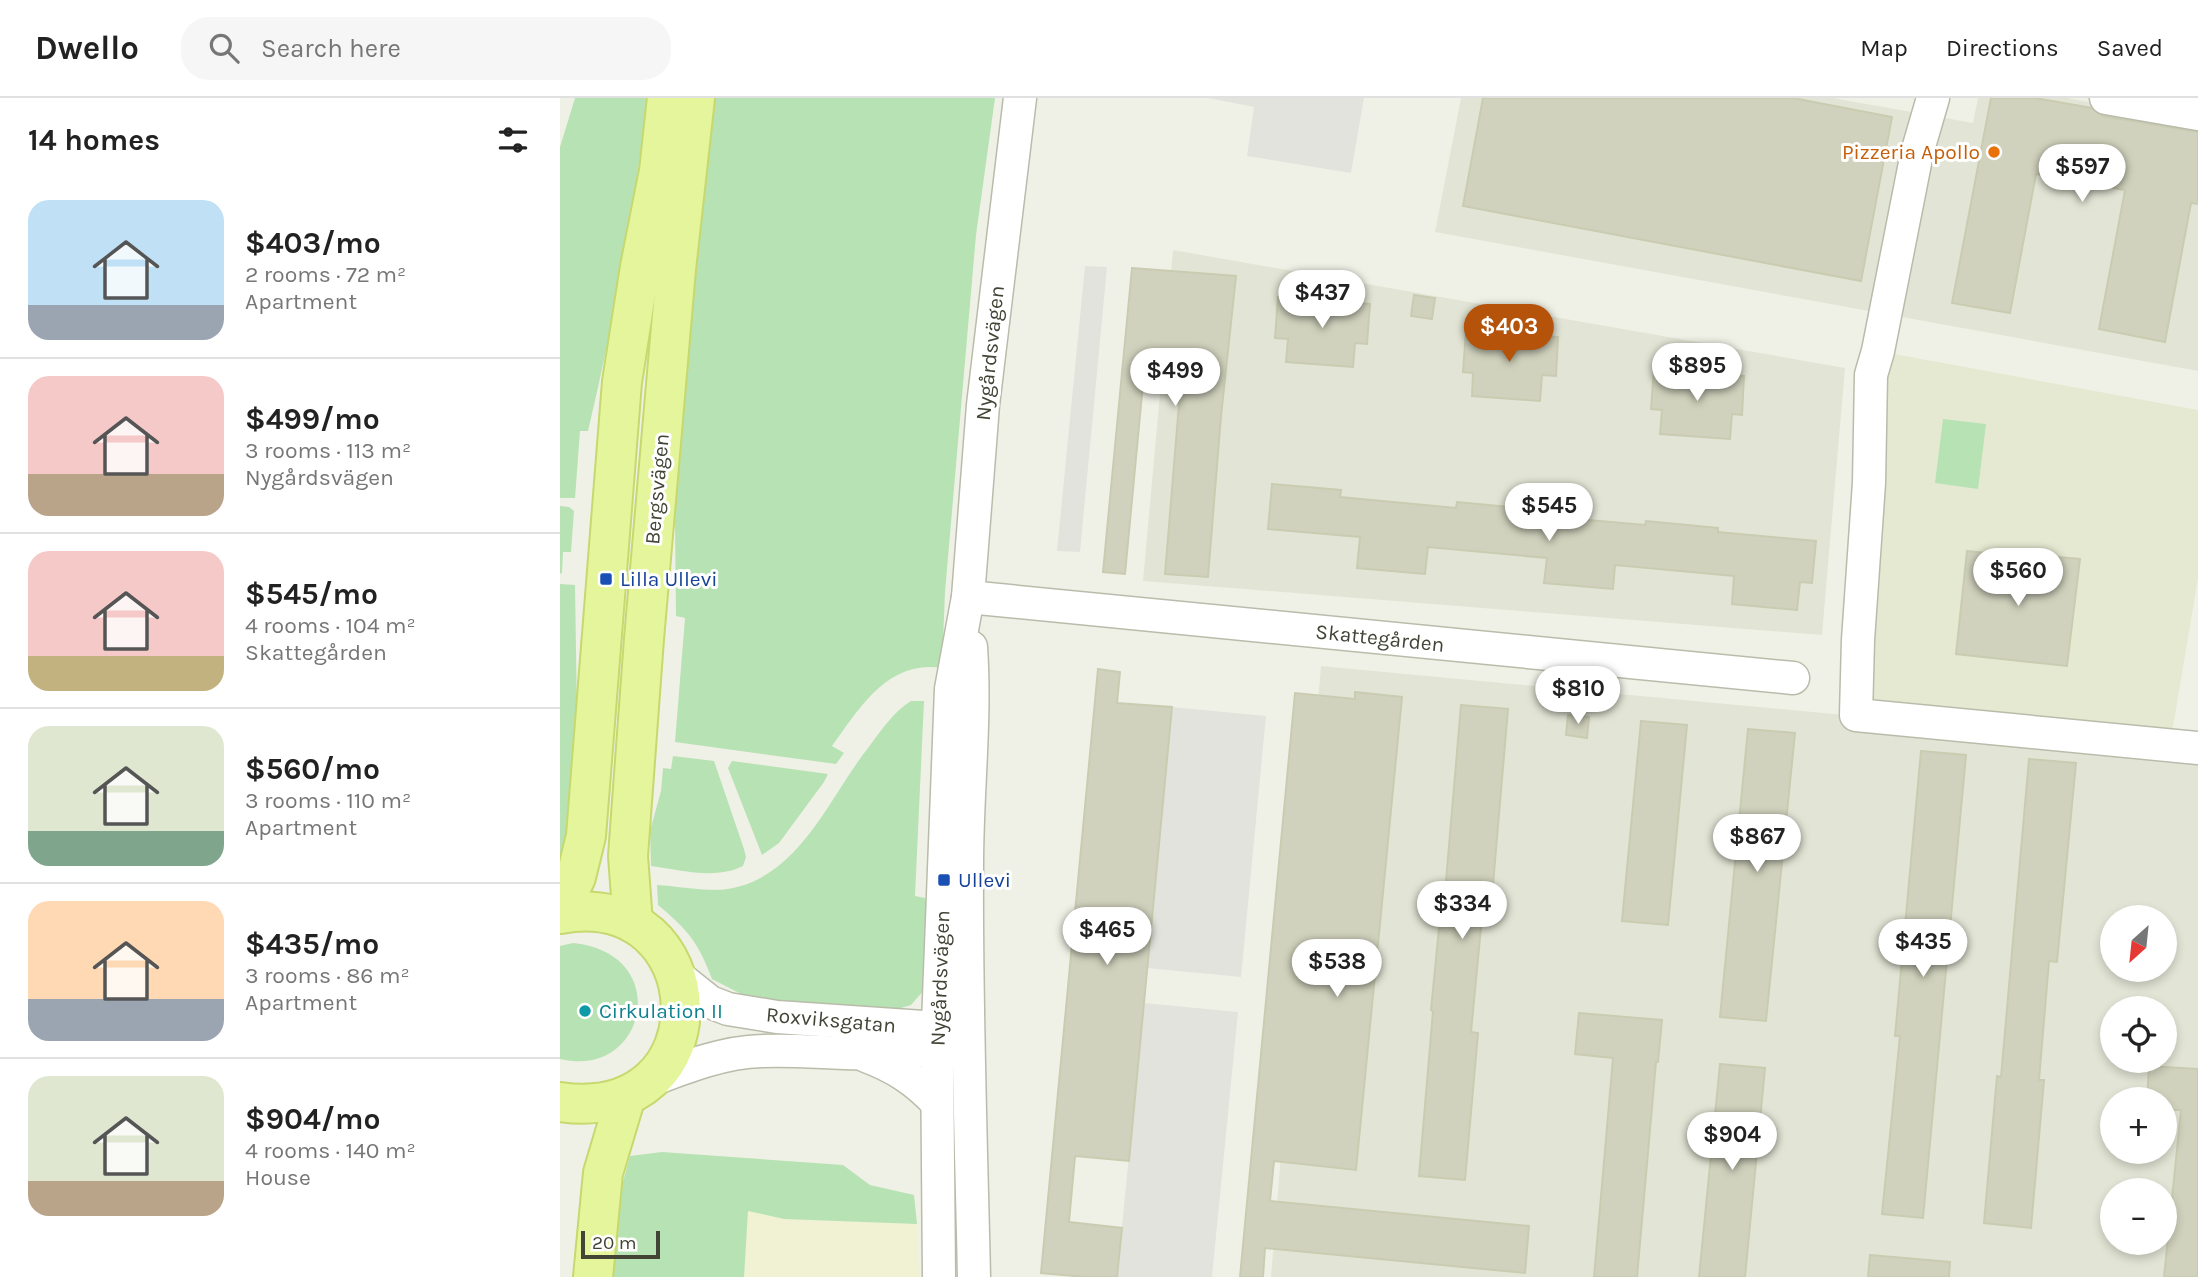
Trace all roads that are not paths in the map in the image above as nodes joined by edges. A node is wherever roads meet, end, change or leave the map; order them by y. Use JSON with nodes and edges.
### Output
{"nodes":[{"id":1,"x":667,"y":98,"type":"edge"},
{"id":2,"x":695,"y":98,"type":"edge"},
{"id":3,"x":1933,"y":98,"type":"edge"},
{"id":4,"x":2106,"y":98,"type":"edge"},
{"id":5,"x":1020,"y":102,"type":"edge"},
{"id":6,"x":2198,"y":114,"type":"edge"},
{"id":7,"x":968,"y":597,"type":"junction"},
{"id":8,"x":1793,"y":678,"type":"dead end"},
{"id":9,"x":2198,"y":748,"type":"edge"},
{"id":10,"x":560,"y":912,"type":"edge"},
{"id":11,"x":633,"y":923,"type":"junction"},
{"id":12,"x":676,"y":975,"type":"junction"},
{"id":13,"x":968,"y":1035,"type":"junction"},
{"id":14,"x":937,"y":1038,"type":"junction"},
{"id":15,"x":858,"y":1054,"type":"junction"},
{"id":16,"x":638,"y":1088,"type":"junction"},
{"id":17,"x":560,"y":1102,"type":"edge"},
{"id":18,"x":937,"y":1103,"type":"junction"},
{"id":19,"x":593,"y":1277,"type":"edge"},
{"id":20,"x":939,"y":1277,"type":"edge"},
{"id":21,"x":974,"y":1277,"type":"edge"}],
"edges":[{"from":1,"to":10,"type":"main road","name":"Bergsvägen"},
{"from":2,"to":11,"type":"main road","name":"Bergsvägen"},
{"from":3,"to":9,"type":"street"},
{"from":4,"to":6,"type":"street"},
{"from":5,"to":7,"type":"street","name":"Nygårdsvägen"},
{"from":7,"to":8,"type":"street","name":"Skattegården"},
{"from":7,"to":13,"type":"street","name":"Nygårdsvägen"},
{"from":7,"to":14,"type":"street","name":"Nygårdsvägen"},
{"from":10,"to":11,"type":"main road"},
{"from":11,"to":12,"type":"main road"},
{"from":12,"to":14,"type":"street","name":"Roxviksgatan"},
{"from":12,"to":16,"type":"main road"},
{"from":13,"to":14,"type":"street","name":"Roxviksgatan"},
{"from":13,"to":21,"type":"street","name":"Nygårdsvägen"},
{"from":14,"to":15,"type":"street","name":"Roxviksgatan"},
{"from":14,"to":18,"type":"street","name":"Nygårdsvägen"},
{"from":15,"to":16,"type":"street","name":"Roxviksgatan"},
{"from":15,"to":18,"type":"street","name":"Roxviksgatan"},
{"from":16,"to":17,"type":"main road"},
{"from":16,"to":19,"type":"main road"},
{"from":18,"to":20,"type":"street","name":"Nygårdsvägen"}]}
